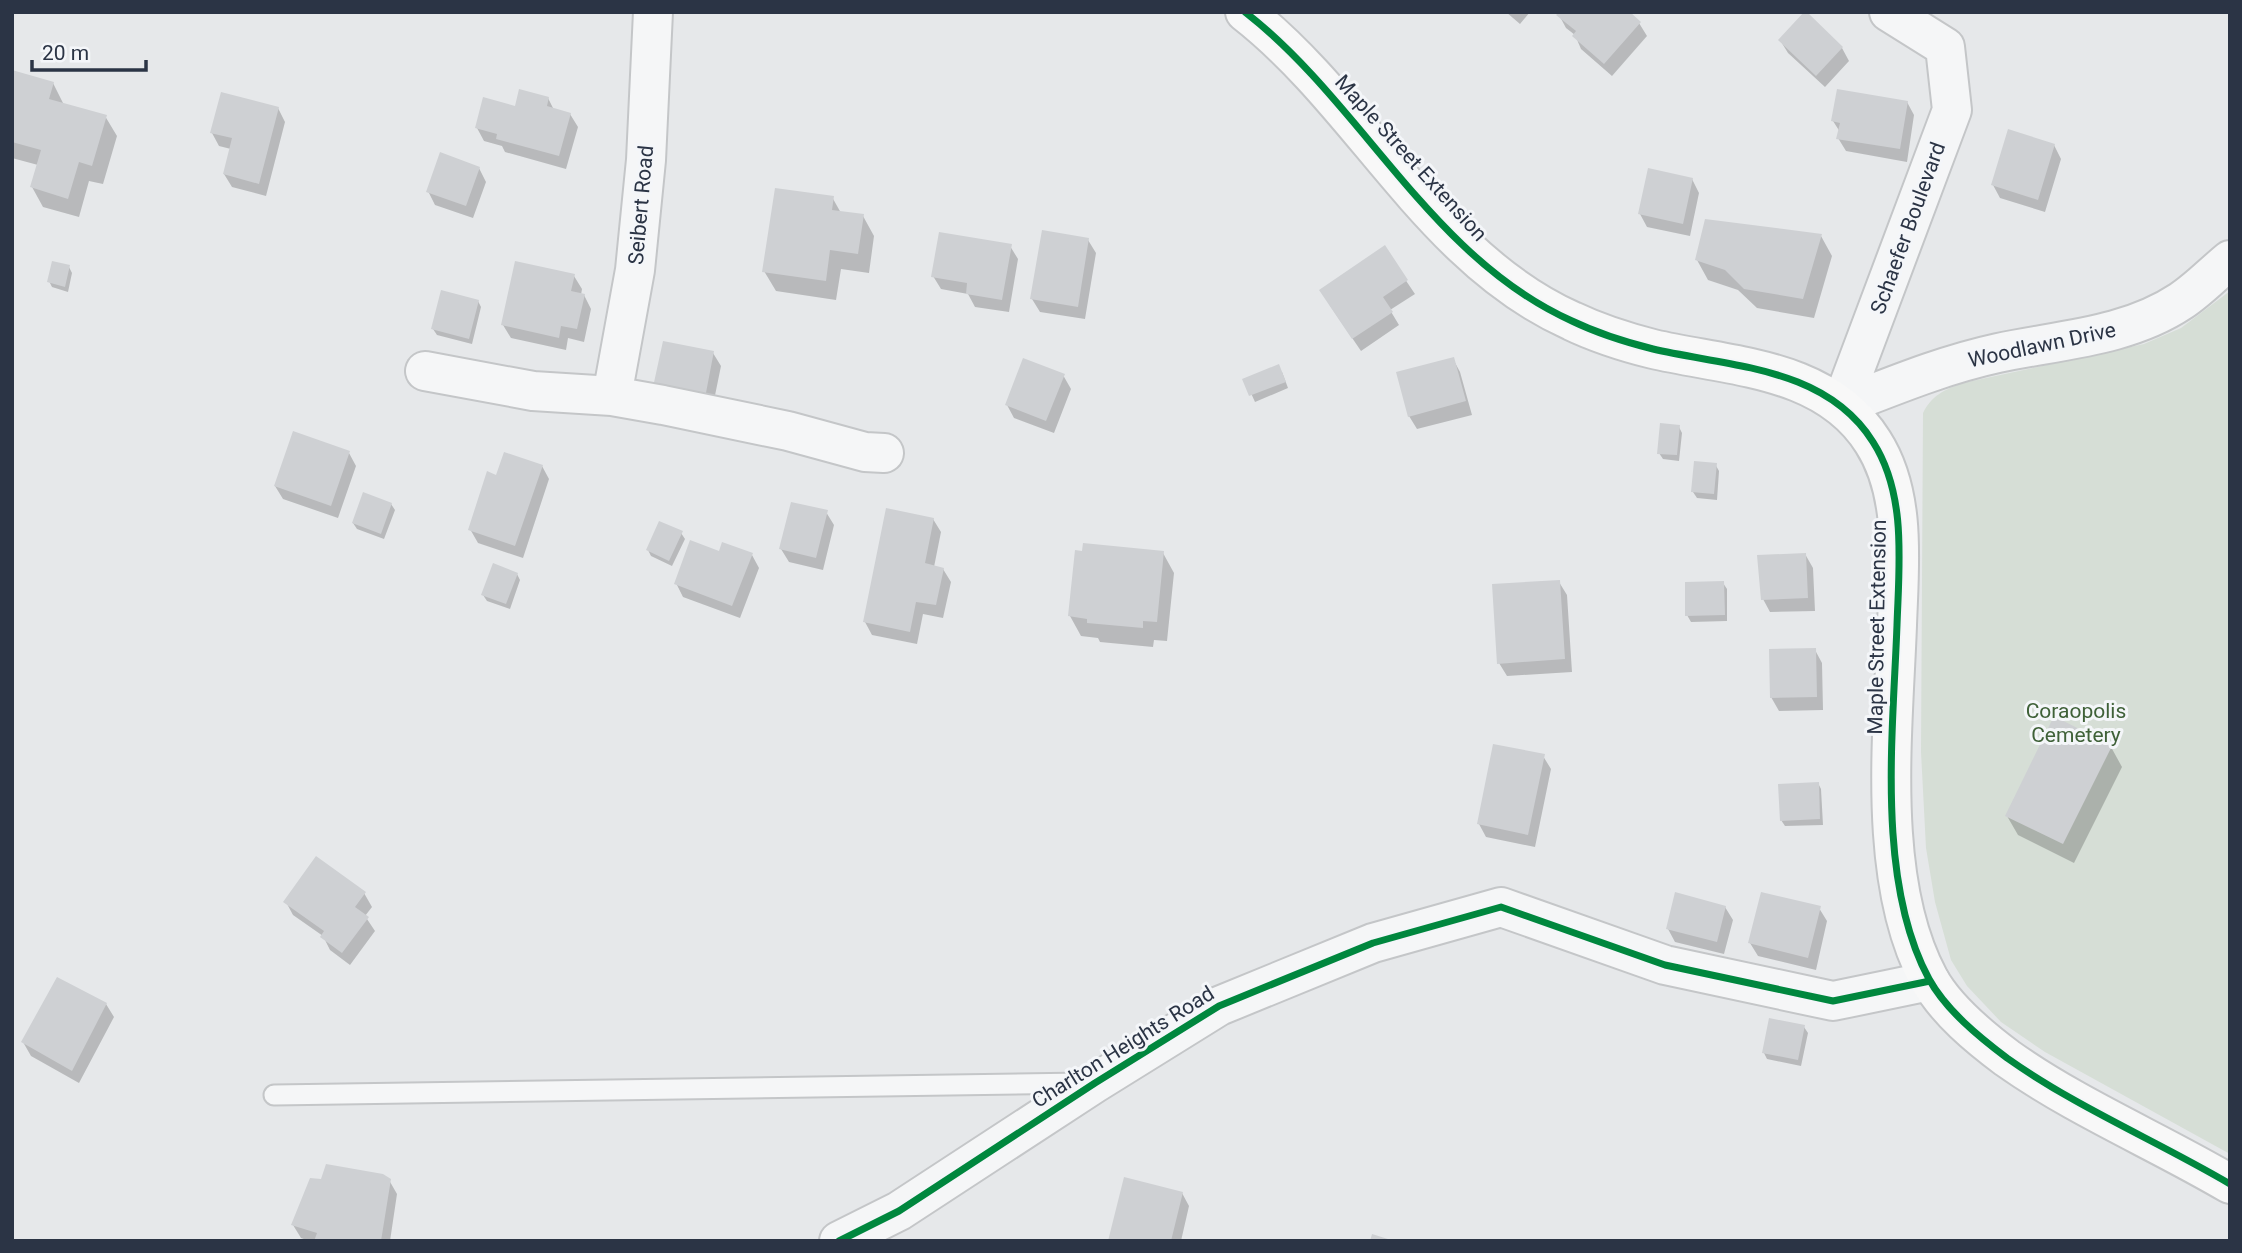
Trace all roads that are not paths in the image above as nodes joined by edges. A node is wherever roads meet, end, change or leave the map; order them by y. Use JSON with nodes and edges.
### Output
{"nodes":[{"id":1,"x":653,"y":12,"type":"edge"},
{"id":2,"x":1245,"y":12,"type":"edge"},
{"id":3,"x":1889,"y":12,"type":"edge"},
{"id":4,"x":2230,"y":260,"type":"edge"},
{"id":5,"x":425,"y":371,"type":"dead end"},
{"id":6,"x":612,"y":396,"type":"junction"},
{"id":7,"x":1841,"y":406,"type":"junction"},
{"id":8,"x":884,"y":453,"type":"dead end"},
{"id":9,"x":1930,"y":981,"type":"junction"},
{"id":10,"x":1095,"y":1083,"type":"junction"},
{"id":11,"x":274,"y":1095,"type":"dead end"},
{"id":12,"x":2230,"y":1184,"type":"edge"},
{"id":13,"x":839,"y":1241,"type":"edge"}],
"edges":[{"from":1,"to":6,"type":"street","name":"Seibert Road"},
{"from":2,"to":7,"type":"street","name":"Maple Street Extension"},
{"from":3,"to":7,"type":"street","name":"Schaefer Boulevard"},
{"from":4,"to":7,"type":"street","name":"Woodlawn Drive"},
{"from":5,"to":6,"type":"street"},
{"from":6,"to":8,"type":"street"},
{"from":7,"to":9,"type":"street","name":"Maple Street Extension"},
{"from":9,"to":10,"type":"street","name":"Charlton Heights Road"},
{"from":9,"to":12,"type":"street","name":"Maple Street Extension"},
{"from":10,"to":11,"type":"lane"},
{"from":10,"to":13,"type":"street","name":"Charlton Heights Road"}]}
